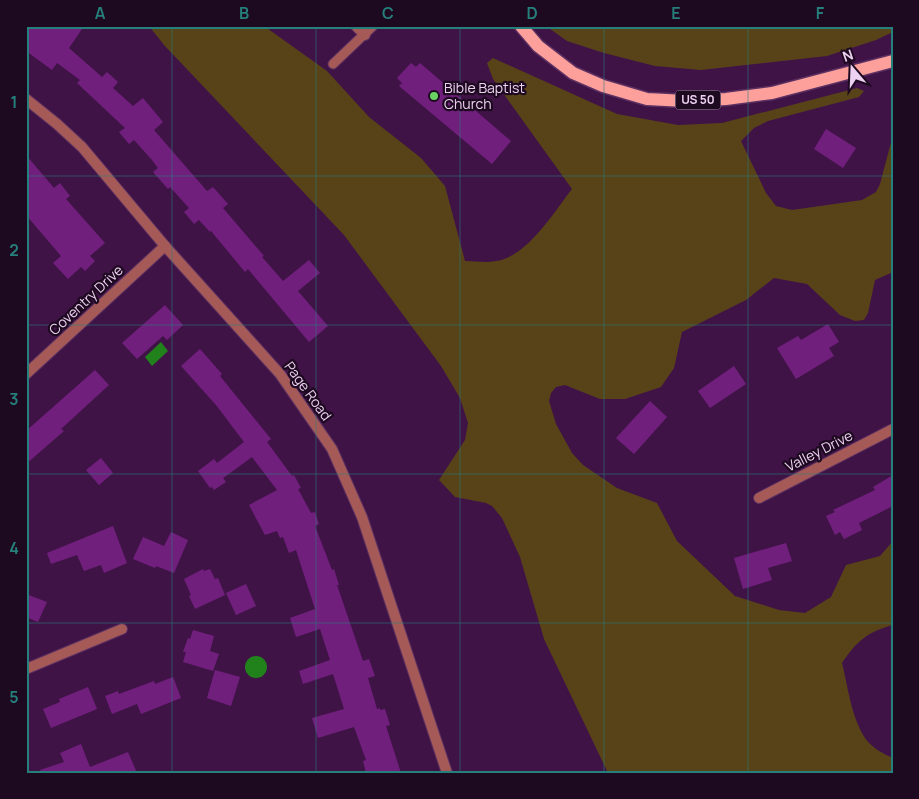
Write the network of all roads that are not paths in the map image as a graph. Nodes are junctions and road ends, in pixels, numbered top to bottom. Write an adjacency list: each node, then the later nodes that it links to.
1 (356, 26): 4 (street)
2 (374, 26): 4 (lane)
3 (520, 26): 5 (main road, US 50)
4 (364, 35): 6 (lane)
5 (893, 61)
6 (333, 64)
7 (26, 99): 8 (street, Page Road)
8 (165, 246): 9 (street, Coventry Drive); 14 (street, Page Road)
9 (26, 374)
10 (893, 429): 11 (street, Valley Drive)
11 (759, 498)
12 (122, 629): 13 (street)
13 (26, 669)
14 (447, 773)

